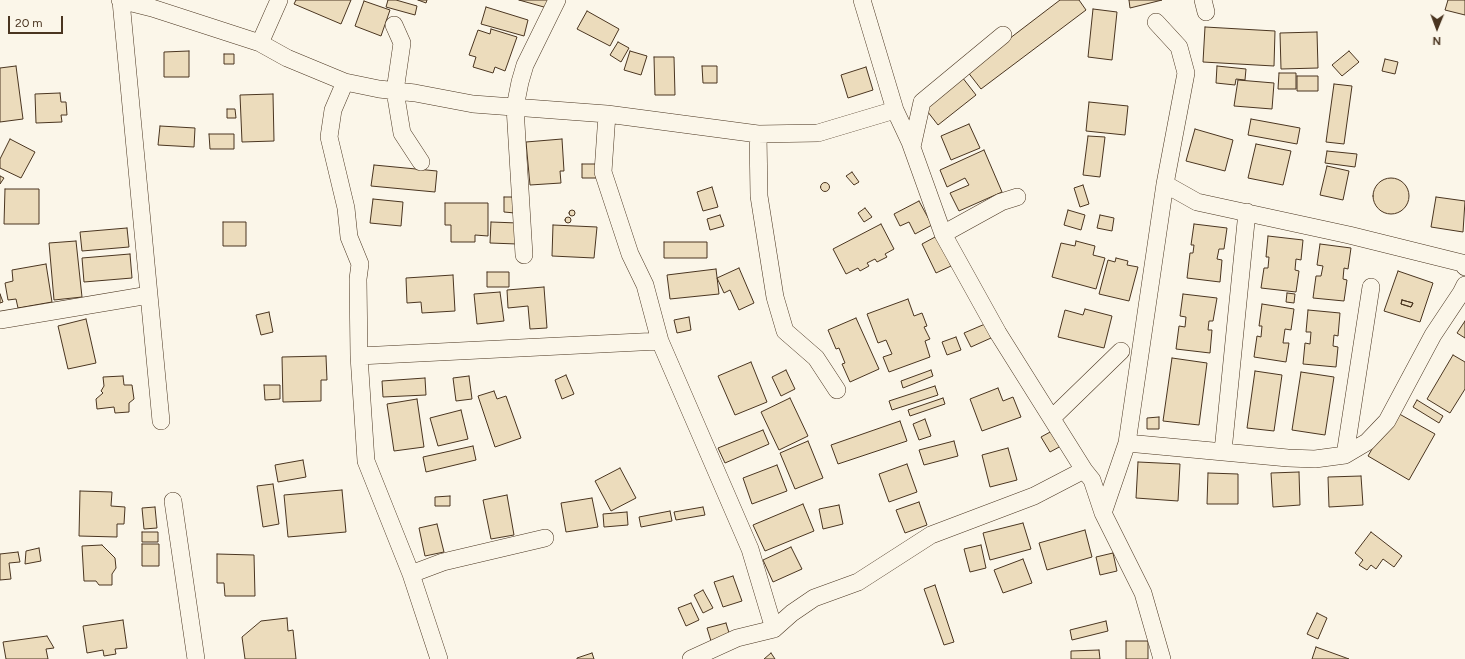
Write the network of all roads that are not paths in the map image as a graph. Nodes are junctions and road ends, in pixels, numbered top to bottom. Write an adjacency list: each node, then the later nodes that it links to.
1 (120, 0): 8 (street); 25 (street)
2 (279, 0): 8 (street)
3 (557, 0): 11 (street)
4 (862, 0): 12 (street)
5 (1156, 22): 17 (street)
6 (394, 25): 10 (street)
7 (1003, 34): 15 (street)
8 (260, 44): 9 (street)
9 (345, 82): 10 (street); 29 (street)
10 (396, 91): 11 (street); 16 (street)
11 (515, 107): 13 (street); 21 (street)
12 (895, 110): 14 (street); 15 (street)
13 (607, 114): 14 (street); 27 (street)
14 (758, 134): 30 (street)
15 (912, 147): 20 (street)
16 (421, 162)
17 (1165, 184): 19 (street); 33 (street)
18 (1017, 197): 20 (street)
19 (1247, 212): 22 (street); 34 (street)
20 (943, 234): 31 (street)
21 (524, 255)
22 (1465, 267)
23 (1465, 285): 35 (street)
24 (1371, 287): 35 (street)
25 (149, 295): 26 (street); 32 (street)
26 (0, 320)
27 (660, 341): 29 (street); 41 (street)
28 (1121, 351): 31 (street)
29 (359, 356): 40 (street)
30 (837, 390)
31 (1052, 418): 36 (street)
32 (161, 421)
33 (1127, 443): 34 (street); 38 (street)
34 (1223, 451): 35 (street)
35 (1345, 455)
36 (1084, 470): 38 (street); 41 (street)
37 (173, 501): 42 (street)
38 (1103, 513): 45 (street)
39 (545, 538): 40 (street)
40 (411, 574): 43 (street)
41 (774, 629): 44 (street)
42 (196, 659)
43 (439, 659)
44 (692, 659)
45 (1162, 659)

